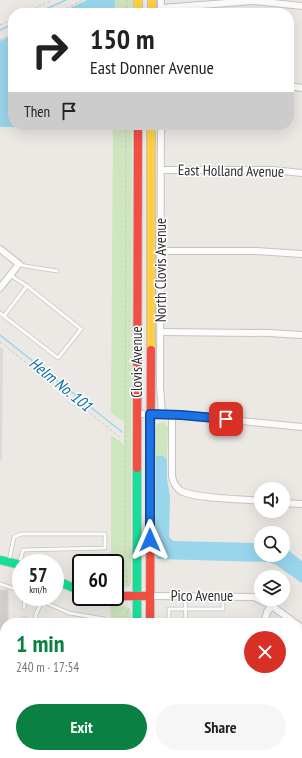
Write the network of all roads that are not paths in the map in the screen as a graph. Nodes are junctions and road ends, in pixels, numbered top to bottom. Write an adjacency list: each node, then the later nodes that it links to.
1 (302, 6): 2 (street)
2 (181, 8)
3 (138, 130): 20 (main road, Clovis Avenue)
4 (152, 130): 21 (main road, Clovis Avenue)
5 (161, 130): 6 (street, North Clovis Avenue)
6 (161, 170): 7 (street, East Holland Avenue); 9 (street, North Clovis Avenue)
7 (302, 173)
8 (0, 249): 11 (street)
9 (161, 251): 10 (street); 18 (street, North Clovis Avenue)
10 (302, 254)
11 (19, 264): 12 (lane); 13 (street)
12 (57, 271)
13 (10, 275): 14 (lane); 15 (street)
14 (27, 286): 17 (lane); 17 (lane)
15 (0, 288)
16 (0, 313): 17 (lane)
17 (4, 316)
18 (161, 332): 19 (street); 22 (street, North Clovis Avenue)
19 (302, 335)
20 (137, 414): 21 (street); 35 (main road, Clovis Avenue)
21 (150, 414): 22 (street); 36 (main road, Clovis Avenue)
22 (162, 414): 23 (street)
23 (172, 414): 24 (street); 25 (street)
24 (302, 426)
25 (254, 500)
26 (290, 503): 27 (street)
27 (302, 504)
28 (22, 554): 30 (lane)
29 (0, 560): 30 (main road)
30 (9, 561): 31 (main road)
31 (12, 562)
32 (0, 584): 33 (lane)
33 (12, 588)
34 (124, 596): 35 (main road)
35 (134, 596): 36 (main road); 46 (main road, Clovis Avenue)
36 (150, 596): 37 (street, Pico Avenue); 47 (main road, Clovis Avenue)
37 (186, 596): 38 (street, Pico Avenue); 43 (lane)
38 (223, 596): 39 (street, Pico Avenue); 43 (lane)
39 (254, 597)
40 (40, 606): 44 (lane)
41 (53, 606): 45 (lane)
42 (272, 606): 50 (street); 51 (street)
43 (186, 608): 48 (lane); 49 (lane)
44 (36, 618)
45 (98, 618)
46 (136, 618)
47 (150, 618)
48 (169, 618)
49 (186, 618)
50 (266, 618)
51 (288, 618)

